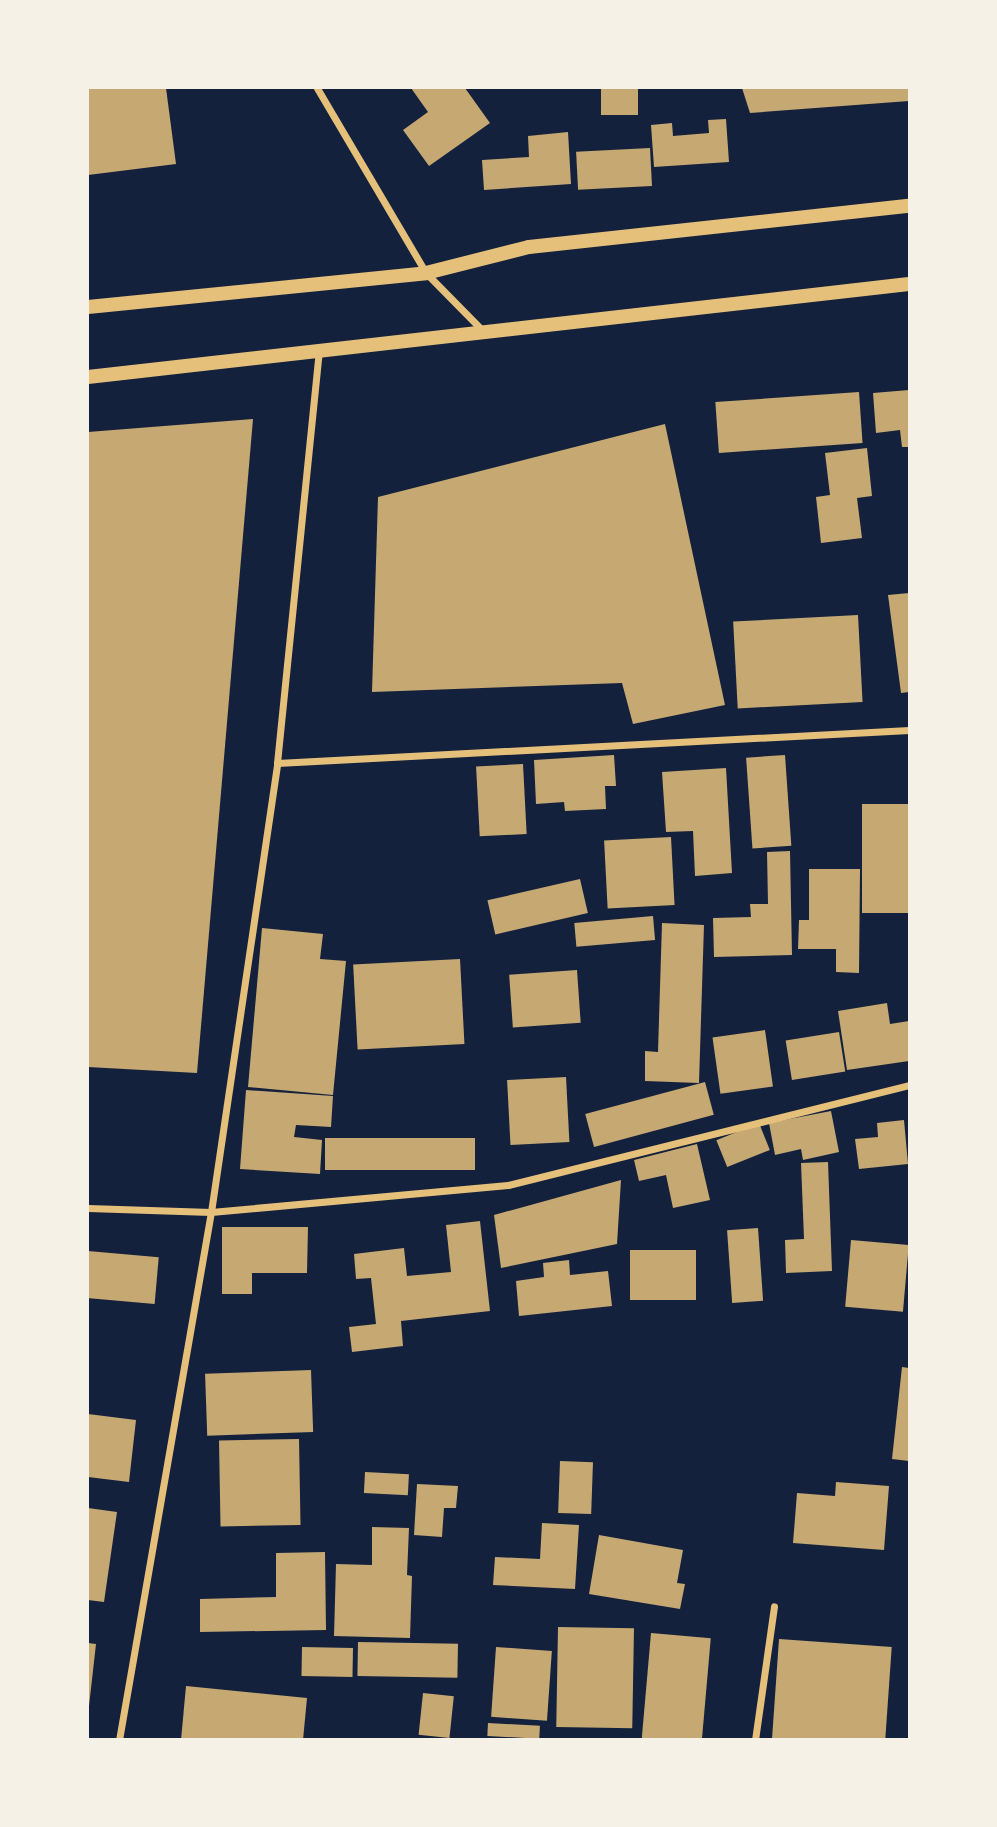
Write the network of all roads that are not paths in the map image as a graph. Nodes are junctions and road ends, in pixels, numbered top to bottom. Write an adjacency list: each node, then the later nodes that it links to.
1 (317, 88): 3 (street)
2 (909, 206): 3 (main road)
3 (426, 273): 5 (main road); 6 (street)
4 (909, 284): 6 (main road)
5 (88, 307)
6 (484, 332): 7 (main road)
7 (319, 349): 8 (main road); 10 (street)
8 (88, 377)
9 (909, 730): 10 (street)
10 (277, 763): 13 (street)
11 (909, 1085): 13 (street)
12 (88, 1208): 13 (street)
13 (211, 1212): 15 (street)
14 (774, 1606): 16 (street)
15 (119, 1740)
16 (755, 1740)

